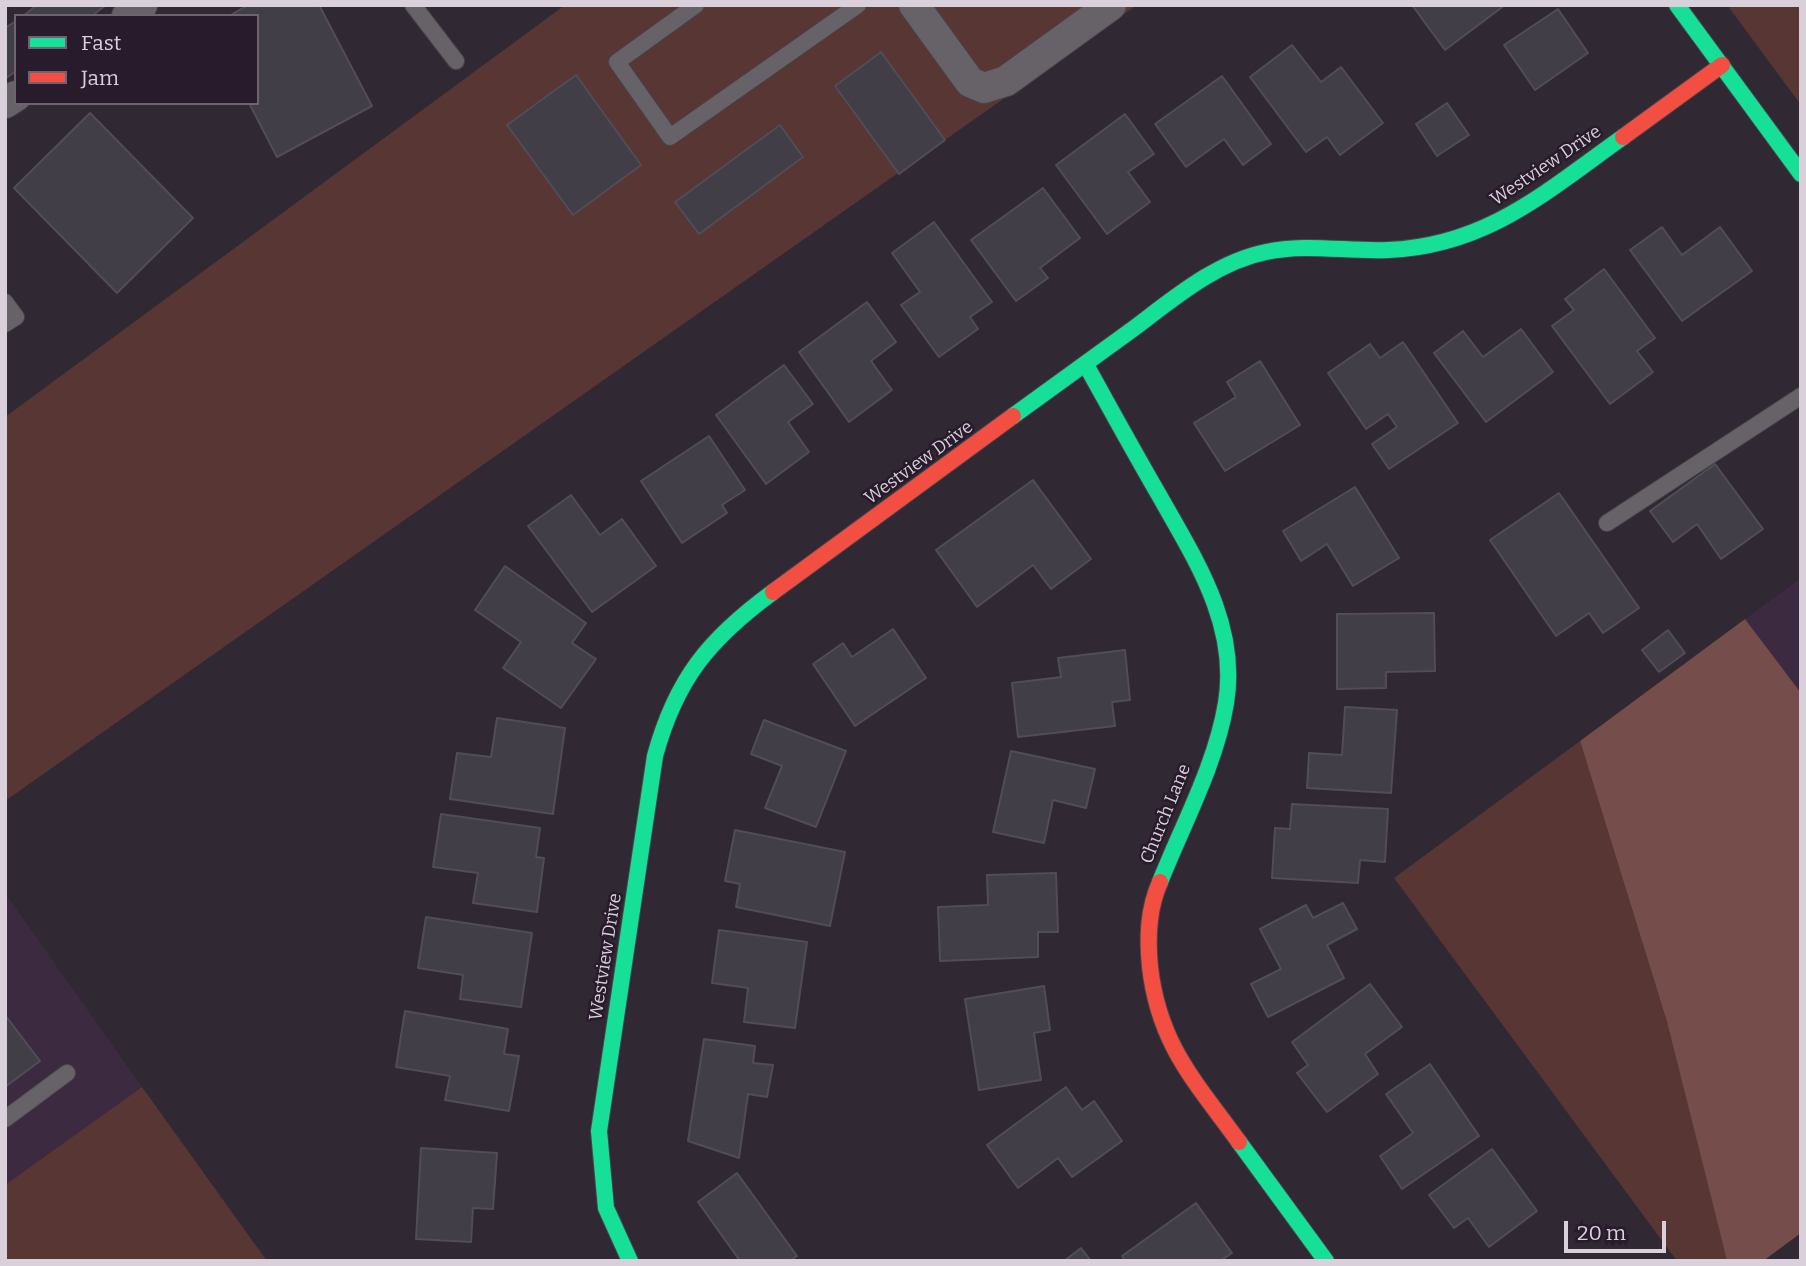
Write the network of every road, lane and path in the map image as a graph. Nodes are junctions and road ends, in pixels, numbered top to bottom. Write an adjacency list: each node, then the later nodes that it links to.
1 (413, 5): 7 (lane)
2 (696, 5): 3 (lane)
3 (858, 5)
4 (914, 5): 5 (street)
5 (1111, 5)
6 (1677, 5): 8 (street)
7 (456, 61)
8 (1722, 65): 9 (street); 12 (street, Westview Drive)
9 (1801, 174)
10 (5, 302): 11 (lane)
11 (5, 324)
12 (1086, 365): 17 (street, Westview Drive); 18 (street, Church Lane)
13 (1801, 396): 14 (lane)
14 (1607, 523)
15 (67, 1073): 16 (lane)
16 (5, 1119)
17 (629, 1261)
18 (1326, 1261)

